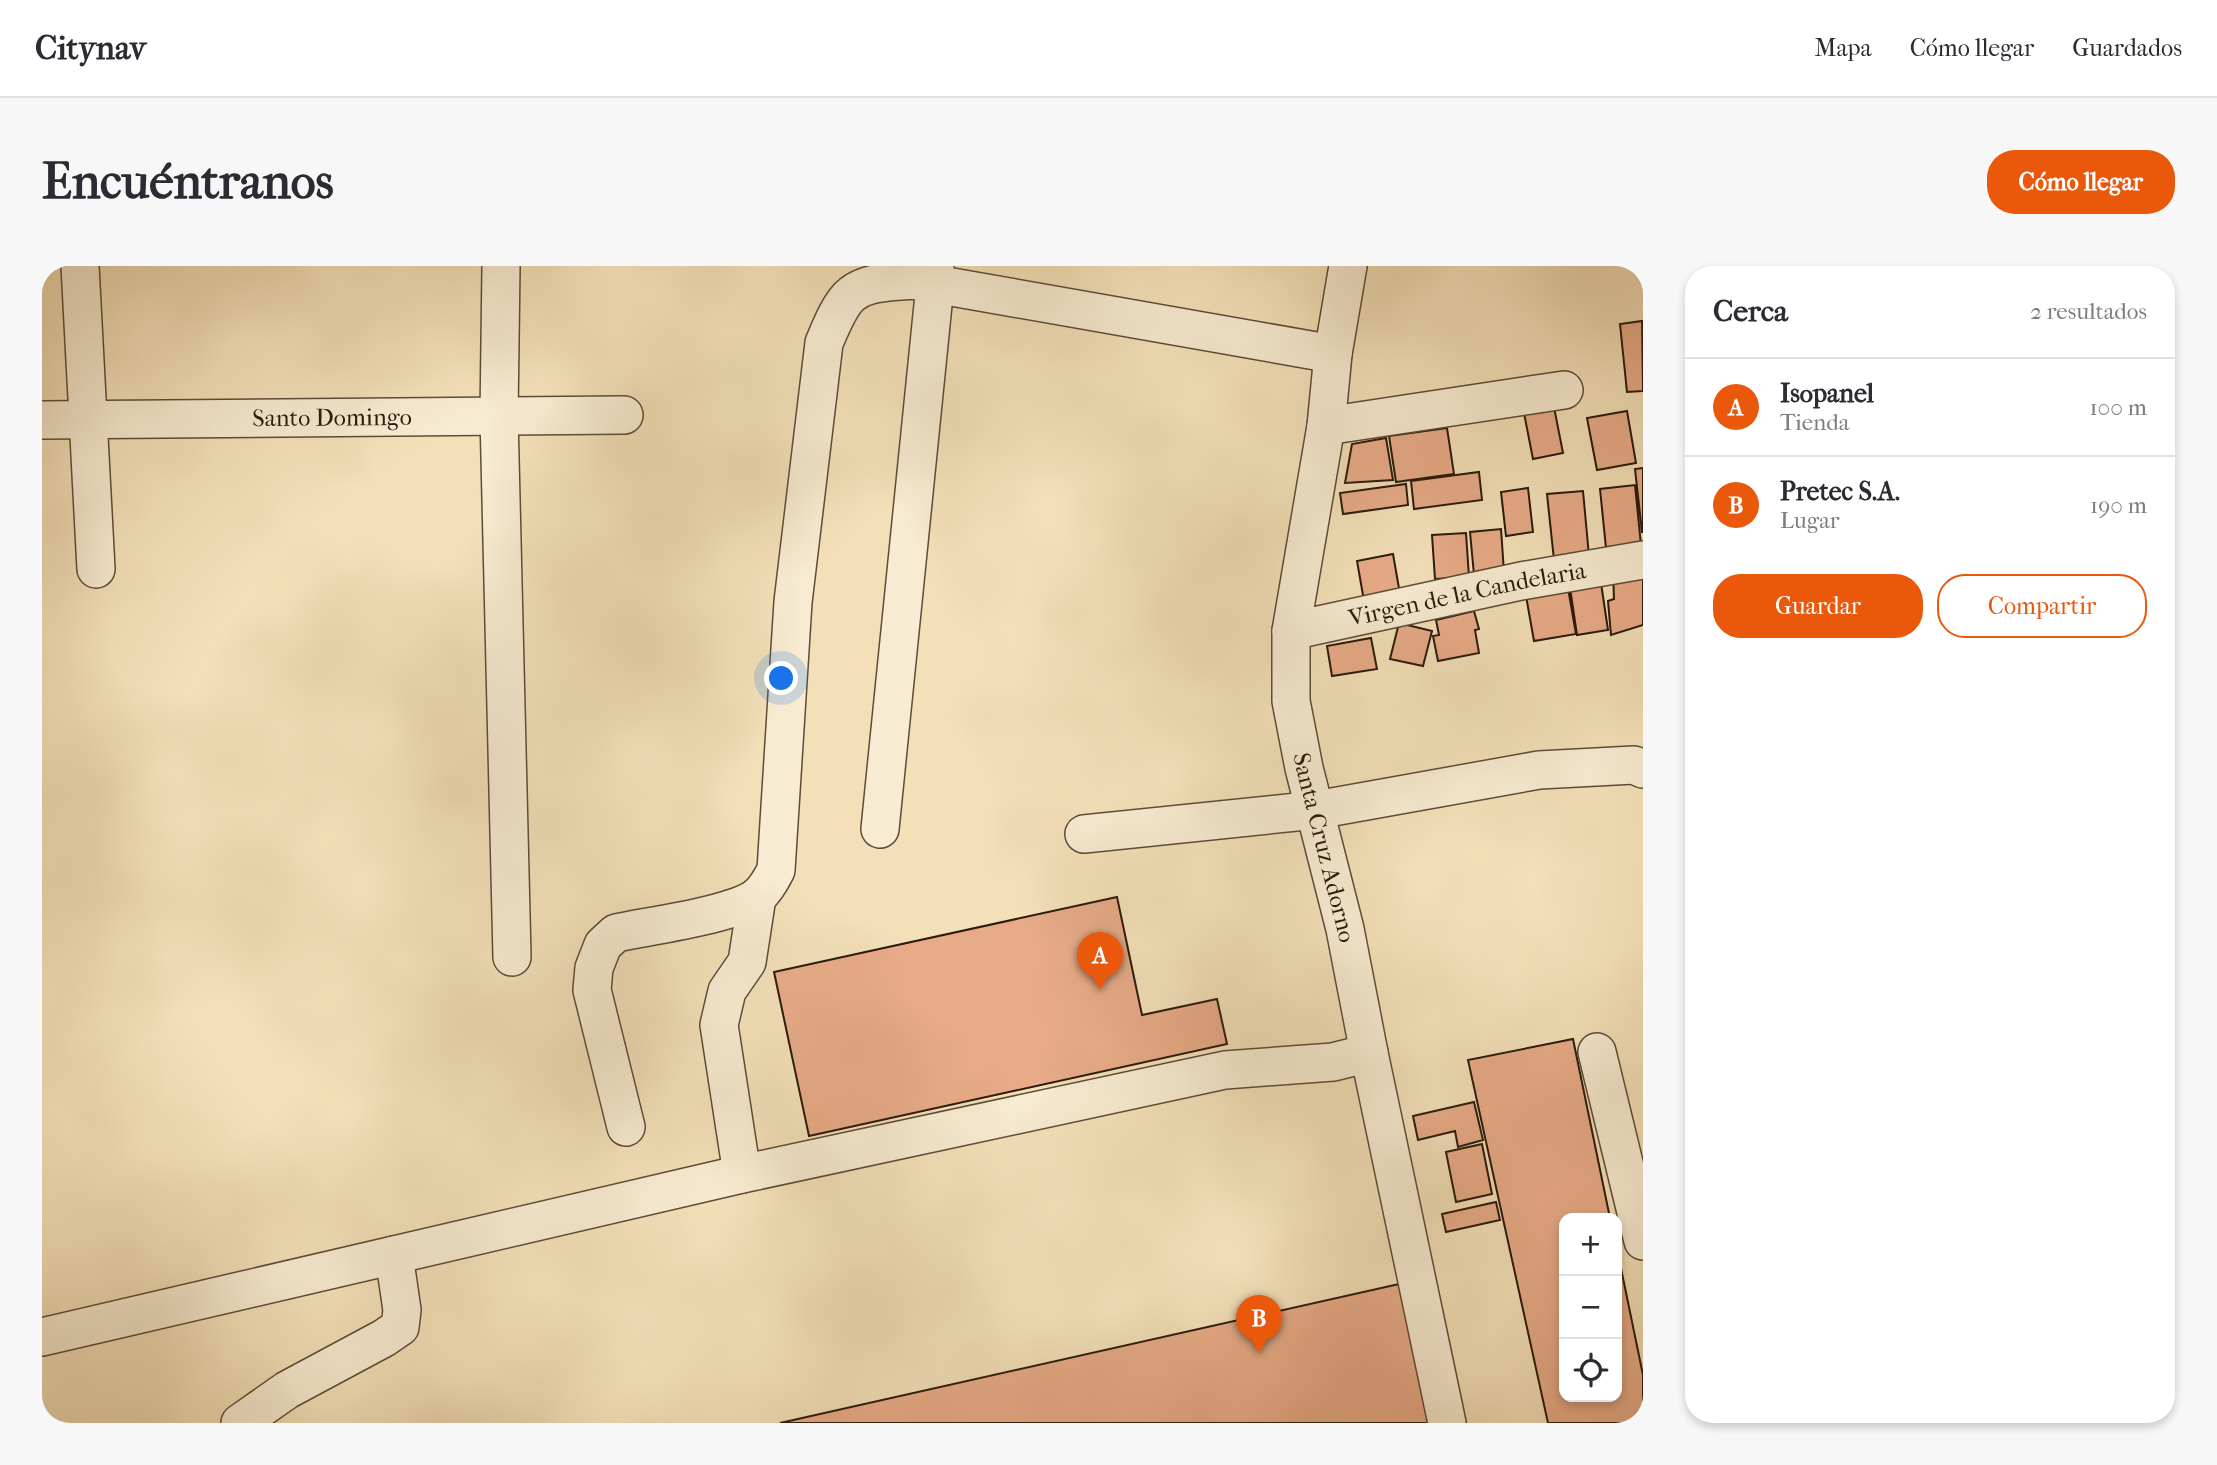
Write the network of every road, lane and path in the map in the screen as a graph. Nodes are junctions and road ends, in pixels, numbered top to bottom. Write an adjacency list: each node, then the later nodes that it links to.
1 (80, 266): 10 (street)
2 (501, 266): 8 (street)
3 (1348, 266): 5 (street, Santa Cruz Adorno)
4 (935, 276): 5 (street); 17 (street); 19 (street)
5 (1333, 354): 11 (street, Santa Cruz Adorno)
6 (1564, 390): 11 (street)
7 (624, 415): 8 (street, Santo Domingo)
8 (499, 416): 10 (street, Santo Domingo); 20 (street)
9 (42, 420): 10 (street, Santo Domingo)
10 (87, 420): 13 (street)
11 (1326, 426): 14 (street, Santa Cruz Adorno)
12 (1643, 560): 14 (street, Virgen de la Candelaria)
13 (96, 569)
14 (1291, 631): 16 (street, Santa Cruz Adorno)
15 (1643, 769): 16 (street)
16 (1317, 810): 18 (street); 22 (street, Santa Cruz Adorno)
17 (880, 829)
18 (1084, 834)
19 (757, 897): 23 (street); 24 (street)
20 (512, 957)
21 (1597, 1052): 25 (street)
22 (1369, 1053): 24 (street); 29 (street, Santa Cruz Adorno)
23 (626, 1127)
24 (742, 1174): 26 (street)
25 (1643, 1241)
26 (394, 1255): 27 (street); 28 (street)
27 (42, 1337)
28 (240, 1423)
29 (1447, 1423)

